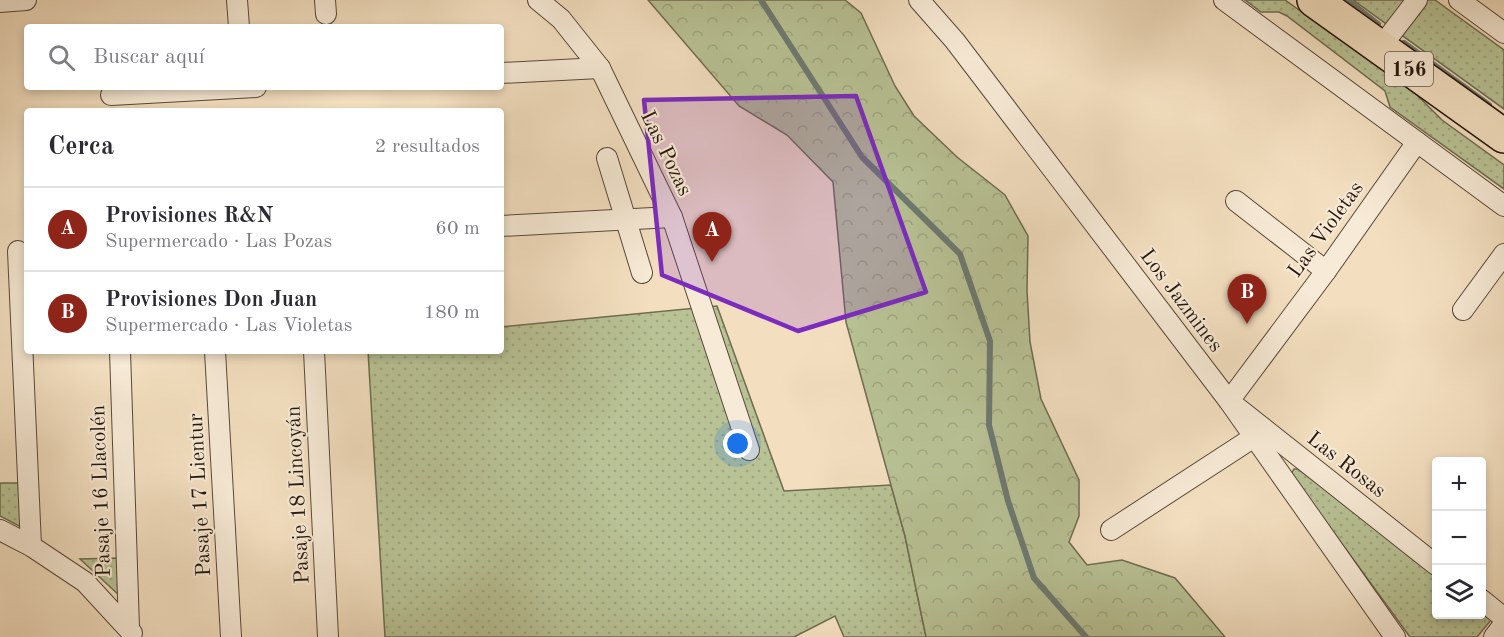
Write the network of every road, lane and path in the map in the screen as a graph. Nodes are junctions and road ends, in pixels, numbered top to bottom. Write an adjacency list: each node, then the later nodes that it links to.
1 (26, 0): 9 (street)
2 (237, 0): 10 (street)
3 (538, 0): 13 (street, Las Pozas)
4 (919, 0): 33 (street, Los Jazmines)
5 (1224, 0): 18 (street)
6 (1314, 0): 12 (highway, 156)
7 (1417, 0): 12 (street)
8 (1459, 0): 11 (street)
9 (0, 2)
10 (239, 24)
11 (1504, 33)
12 (1380, 48): 17 (highway, 156)
13 (600, 68): 14 (street); 22 (street, Las Pozas)
14 (504, 73)
15 (194, 90): 16 (street)
16 (111, 95)
17 (1504, 136)
18 (1417, 142): 21 (street); 27 (street, Las Violetas)
19 (607, 158): 23 (street)
20 (1236, 201): 27 (street)
21 (1504, 206)
22 (672, 217): 23 (street); 35 (street, Las Pozas)
23 (626, 219): 24 (street); 28 (street)
24 (504, 226)
25 (15, 251): 38 (street)
26 (1504, 254): 29 (street)
27 (1326, 271): 33 (street, Las Violetas)
28 (642, 273)
29 (1463, 310)
30 (120, 354): 43 (street, Pasaje 16 Llacolén)
31 (216, 354): 44 (street, Pasaje 17 Lientur)
32 (314, 354): 45 (street, Pasaje 18 Lincoyán)
33 (1229, 401): 34 (street, Los Jazmines); 39 (street, Las Rosas)
34 (1254, 437): 37 (street); 46 (street, Los Jazmines)
35 (749, 450)
36 (0, 530): 38 (street)
37 (1111, 530)
38 (31, 546): 43 (street)
39 (1432, 561)
40 (1486, 603): 41 (street)
41 (1504, 618)
42 (1504, 624): 47 (street)
43 (132, 633)
44 (231, 637)
45 (328, 637)
46 (1395, 637)
47 (1494, 637)

